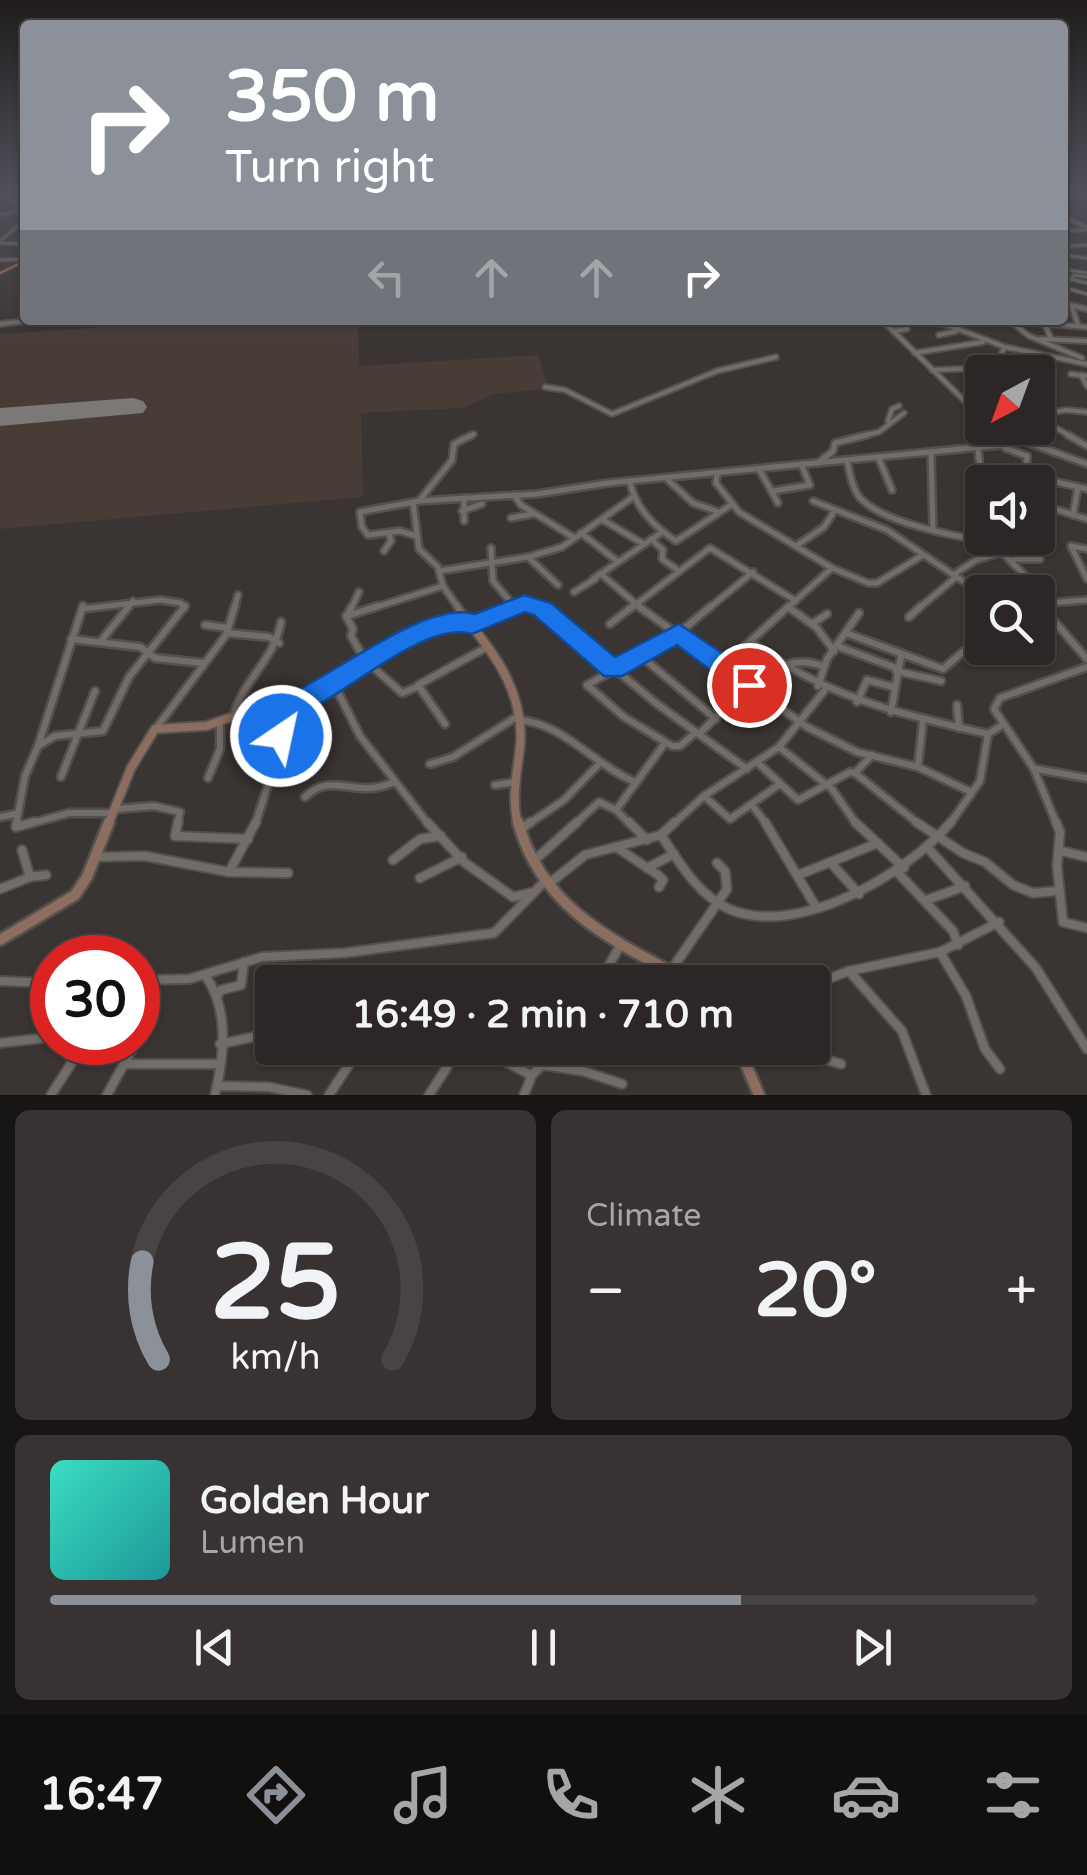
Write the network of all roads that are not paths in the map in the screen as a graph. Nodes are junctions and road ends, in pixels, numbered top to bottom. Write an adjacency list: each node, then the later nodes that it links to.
1 (20, 249): 2 (street)
2 (12, 259): 3 (street); 4 (street)
3 (20, 259)
4 (0, 260)
5 (1068, 304): 6 (street)
6 (1071, 305): 7 (street); 13 (street)
7 (1087, 308)
8 (1068, 324): 13 (street)
9 (887, 325): 17 (street)
10 (946, 325): 16 (street)
11 (1016, 325): 20 (street)
12 (1045, 325): 19 (street)
13 (1078, 325): 14 (street)
14 (1087, 327)
15 (907, 330): 17 (street)
16 (959, 330): 18 (street); 21 (street)
17 (892, 331): 25 (street)
18 (939, 335)
19 (1051, 339): 20 (street); 22 (street)
20 (1037, 340): 24 (street)
21 (986, 341): 23 (street); 25 (street)
22 (1087, 341)
23 (1005, 347): 26 (street); 31 (street)
24 (1055, 349): 27 (street); 29 (street)
25 (914, 352): 31 (street)
26 (1037, 355)
27 (1043, 355)
28 (1055, 356): 29 (street)
29 (1086, 356)
30 (776, 357): 35 (street)
31 (932, 370): 36 (street)
32 (1071, 374): 33 (street)
33 (1084, 376): 34 (street)
34 (1087, 386)
35 (545, 387)
36 (965, 402)
37 (898, 406): 41 (street)
38 (1055, 412): 39 (street)
39 (1087, 412)
40 (904, 413): 41 (street)
41 (888, 420): 53 (street)
42 (1055, 426): 47 (street)
43 (474, 434): 68 (street)
44 (1006, 445): 46 (street)
45 (1037, 445): 54 (street)
46 (1000, 446): 48 (street); 60 (street)
47 (1087, 446)
48 (978, 448): 49 (street); 55 (street)
49 (931, 452): 50 (street); 82 (street)
50 (879, 458): 51 (street); 63 (street)
51 (847, 462): 53 (street); 82 (street)
52 (801, 464): 53 (street); 56 (street); 62 (street)
53 (818, 464)
54 (1087, 464)
55 (980, 465)
56 (759, 470): 57 (street); 62 (street)
57 (717, 474): 58 (street); 71 (street)
58 (668, 480): 59 (street); 75 (street)
59 (630, 481): 64 (street); 65 (street)
60 (1078, 487): 61 (street); 76 (street)
61 (1087, 489)
62 (773, 490): 69 (street)
63 (892, 490)
64 (514, 495): 66 (street); 77 (street)
65 (633, 497): 80 (street); 83 (street)
66 (464, 498): 68 (street); 74 (street)
67 (814, 501): 73 (street)
68 (416, 502): 84 (street); 87 (street)
69 (778, 503)
70 (482, 504): 74 (street)
71 (731, 505): 75 (street); 92 (street)
72 (1055, 509): 76 (street)
73 (836, 510): 92 (street); 97 (street)
74 (462, 511): 81 (street)
75 (716, 512): 83 (street)
76 (1073, 515): 79 (street)
77 (541, 516): 78 (street); 88 (street)
78 (511, 518)
79 (1087, 519)
80 (602, 520): 85 (street); 90 (street)
81 (464, 521)
82 (933, 529): 86 (street)
83 (662, 532): 89 (street)
84 (389, 533): 87 (street); 95 (street)
85 (581, 533): 88 (street); 103 (street)
86 (965, 535)
87 (416, 536): 106 (street)
88 (573, 537): 96 (street)
89 (650, 539): 90 (street); 107 (street)
90 (642, 543): 103 (street)
91 (534, 546): 96 (street)
92 (796, 546): 105 (street)
93 (491, 548): 104 (street)
94 (1087, 549): 112 (street)
95 (384, 550)
96 (540, 554): 100 (street)
97 (924, 555): 105 (street); 111 (street)
98 (992, 555): 111 (street)
99 (1006, 555): 102 (street)
100 (528, 557): 104 (street); 114 (street)
101 (1040, 559): 102 (street)
102 (1012, 560): 109 (street)
103 (618, 561): 110 (street)
104 (490, 564): 106 (street); 124 (street)
105 (832, 568): 119 (street)
106 (438, 571): 115 (street)
107 (679, 571): 108 (street); 123 (street)
108 (752, 572): 119 (street); 137 (street)
109 (1027, 575)
110 (602, 576): 117 (street); 123 (street)
111 (954, 577): 113 (street); 129 (street)
112 (1087, 578)
113 (965, 584)
114 (558, 585)
115 (442, 586): 128 (street); 130 (street)
116 (359, 592): 128 (street)
117 (574, 592)
118 (238, 595): 136 (street)
119 (796, 600): 125 (street)
120 (1087, 600): 122 (street)
121 (133, 602): 139 (street); 140 (street); 146 (street)
122 (1055, 602)
123 (635, 603): 133 (street); 137 (street)
124 (514, 606): 130 (street); 156 (street)
125 (788, 606): 134 (street); 141 (street)
126 (827, 614): 134 (street)
127 (859, 614): 138 (street)
128 (346, 616): 150 (street)
129 (908, 617)
130 (464, 621): 143 (street); 150 (street)
131 (281, 622): 142 (street)
132 (1055, 622): 149 (street)
133 (610, 624)
134 (812, 624): 144 (street)
135 (204, 625): 136 (street)
136 (227, 631): 142 (street); 151 (street)
137 (679, 633): 147 (street); 152 (street)
138 (846, 633): 144 (street); 148 (street)
139 (71, 640): 140 (street); 183 (street)
140 (101, 640): 146 (street)
141 (751, 642): 152 (street); 153 (street)
142 (279, 643): 169 (street)
143 (488, 646): 160 (street); 170 (street)
144 (835, 648): 154 (street); 157 (street)
145 (965, 651): 148 (street)
146 (150, 653): 151 (street); 180 (street)
147 (640, 656): 156 (street); 171 (street)
148 (901, 656): 157 (street)
149 (1087, 659)
150 (365, 660): 159 (street); 160 (street)
151 (204, 663): 178 (street)
152 (723, 666): 162 (street)
153 (781, 666): 154 (street); 162 (street); 164 (street)
154 (823, 666): 164 (street)
155 (1087, 667): 176 (street)
156 (613, 670): 179 (street); 182 (street)
157 (896, 670): 158 (street); 161 (street)
158 (941, 680)
159 (334, 682): 167 (street); 196 (street)
160 (418, 686): 175 (street)
161 (893, 686): 165 (street); 168 (street)
162 (751, 687): 171 (street); 172 (street)
163 (95, 691): 180 (street)
164 (824, 691): 165 (street); 172 (street)
165 (857, 703): 168 (street)
166 (956, 706): 177 (street)
167 (284, 710): 169 (street); 214 (street)
168 (890, 713): 173 (street)
169 (233, 717): 174 (street)
170 (519, 718): 187 (street); 188 (street); 197 (street)
171 (716, 718): 179 (street)
172 (800, 720): 184 (street); 185 (street)
173 (923, 720): 177 (street); 189 (street)
174 (220, 723): 178 (street); 194 (street)
175 (446, 724)
176 (1002, 726): 181 (street); 191 (street)
177 (960, 728): 181 (street)
178 (155, 729): 207 (street)
179 (697, 733): 182 (street); 190 (street)
180 (75, 734): 183 (street); 193 (street)
181 (988, 734): 202 (street)
182 (665, 743): 198 (street)
183 (37, 746): 208 (street)
184 (779, 747): 186 (street); 200 (street)
185 (872, 755): 189 (street); 192 (street)
186 (757, 762): 190 (street); 199 (street)
187 (430, 764)
188 (598, 764): 198 (street); 210 (street)
189 (918, 767): 202 (street)
190 (747, 769): 204 (street)
191 (1034, 769): 195 (street); 220 (street)
192 (855, 773): 200 (street); 213 (street)
193 (61, 776)
194 (208, 778)
195 (1087, 778)
196 (394, 782): 203 (street); 212 (street)
197 (516, 782): 201 (street); 210 (street)
198 (635, 782): 206 (street)
199 (780, 784): 200 (street); 205 (street)
200 (827, 784): 216 (street)
201 (495, 785)
202 (971, 792): 213 (street)
203 (305, 796)
204 (704, 796): 205 (street); 211 (street)
205 (752, 805): 233 (street)
206 (616, 810): 215 (street); 226 (street)
207 (113, 811): 208 (street); 214 (street); 222 (street)
208 (16, 814): 209 (street)
209 (0, 817)
210 (521, 828): 226 (street)
211 (660, 835): 215 (street); 221 (street)
212 (441, 836): 223 (street); 225 (street)
213 (939, 837): 218 (street); 241 (street)
214 (248, 839): 231 (street)
215 (648, 840): 217 (street)
216 (878, 843): 228 (street); 230 (street)
217 (616, 847): 229 (street); 237 (street)
218 (928, 848): 230 (street); 238 (street)
219 (22, 850): 235 (street)
220 (1060, 850): 224 (street); 241 (street)
221 (674, 854): 229 (street); 245 (street)
222 (95, 857): 231 (street); 249 (street)
223 (462, 857): 236 (street); 242 (street)
224 (1087, 857)
225 (393, 860)
226 (536, 860): 237 (street)
227 (717, 863): 245 (street)
228 (830, 863): 233 (street); 243 (street)
229 (647, 868): 239 (street)
230 (901, 870): 243 (street); 244 (street)
231 (230, 872): 232 (street)
232 (288, 874)
233 (798, 875): 246 (street)
234 (46, 876): 235 (street)
235 (30, 877): 240 (street)
236 (420, 878)
237 (549, 881): 242 (street); 251 (street)
238 (965, 886): 244 (street); 247 (street)
239 (659, 888)
240 (0, 889)
241 (1058, 891): 248 (street)
242 (535, 892): 253 (street)
243 (859, 894): 246 (street)
244 (927, 900): 250 (street)
245 (719, 904): 246 (street); 256 (street)
246 (816, 907)
247 (999, 922): 250 (street); 268 (street)
248 (1087, 928)
249 (0, 939)
250 (958, 945): 252 (street)
251 (620, 946): 254 (street); 255 (street)
252 (940, 952): 257 (street); 280 (street)
253 (244, 962): 258 (street); 263 (street)
254 (609, 965)
255 (658, 965)
256 (674, 965)
257 (848, 971): 259 (street); 286 (street)
258 (205, 975): 261 (street); 263 (street)
259 (830, 978)
260 (0, 981): 262 (street)
261 (160, 981)
262 (30, 982)
263 (217, 996): 267 (street)
264 (255, 1036): 267 (street)
265 (30, 1040): 266 (street)
266 (0, 1043)
267 (220, 1044): 271 (street)
268 (1087, 1048)
269 (830, 1061): 272 (street)
270 (160, 1064): 271 (street)
271 (219, 1064): 283 (street)
272 (842, 1064)
273 (67, 1065): 288 (street)
274 (124, 1065): 287 (street)
275 (349, 1065): 290 (street)
276 (512, 1065): 281 (street)
277 (542, 1065): 281 (street); 282 (street)
278 (746, 1065): 293 (street)
279 (447, 1066): 291 (street)
280 (1000, 1069)
281 (532, 1075): 292 (street)
282 (622, 1084)
283 (216, 1090): 284 (street)
284 (268, 1091): 285 (street)
285 (292, 1092): 289 (street)
286 (925, 1093)
287 (112, 1094)
288 (51, 1095)
289 (306, 1095)
290 (329, 1095)
291 (430, 1095)
292 (524, 1095)
293 (759, 1095)

